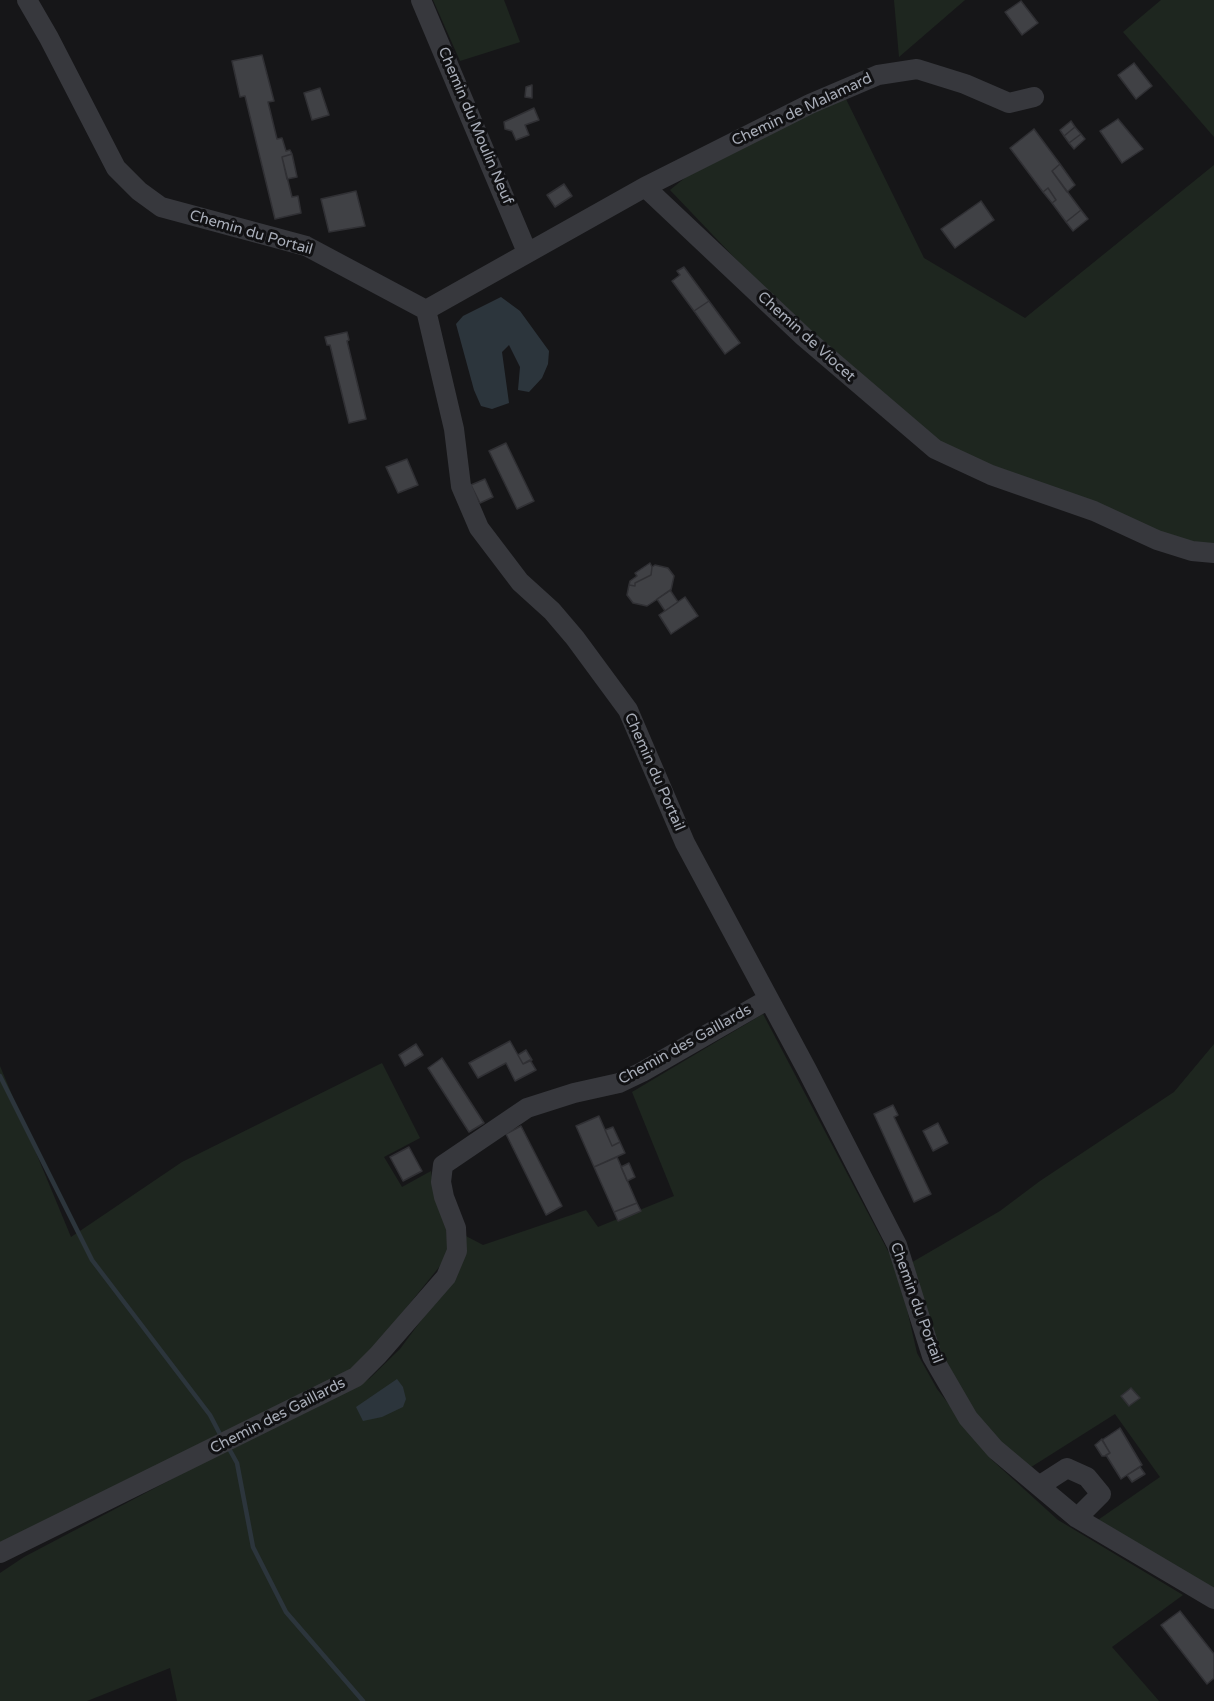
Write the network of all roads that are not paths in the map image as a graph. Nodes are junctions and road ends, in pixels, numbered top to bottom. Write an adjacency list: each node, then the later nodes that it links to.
1 (27, 0): 6 (street, Chemin du Portail)
2 (421, 0): 5 (street, Chemin du Moulin Neuf)
3 (1034, 97): 4 (street, Chemin de Malamard)
4 (645, 187): 5 (street); 7 (street, Chemin de Viocet)
5 (527, 252): 6 (street)
6 (426, 310): 8 (street, Chemin du Portail)
7 (1214, 553)
8 (767, 1000): 9 (street, Chemin du Portail); 11 (street, Chemin des Gaillards)
9 (1039, 1486): 10 (street, Chemin du Portail); 10 (street)
10 (1077, 1518): 12 (street, Chemin du Portail)
11 (0, 1553)
12 (1214, 1599)

